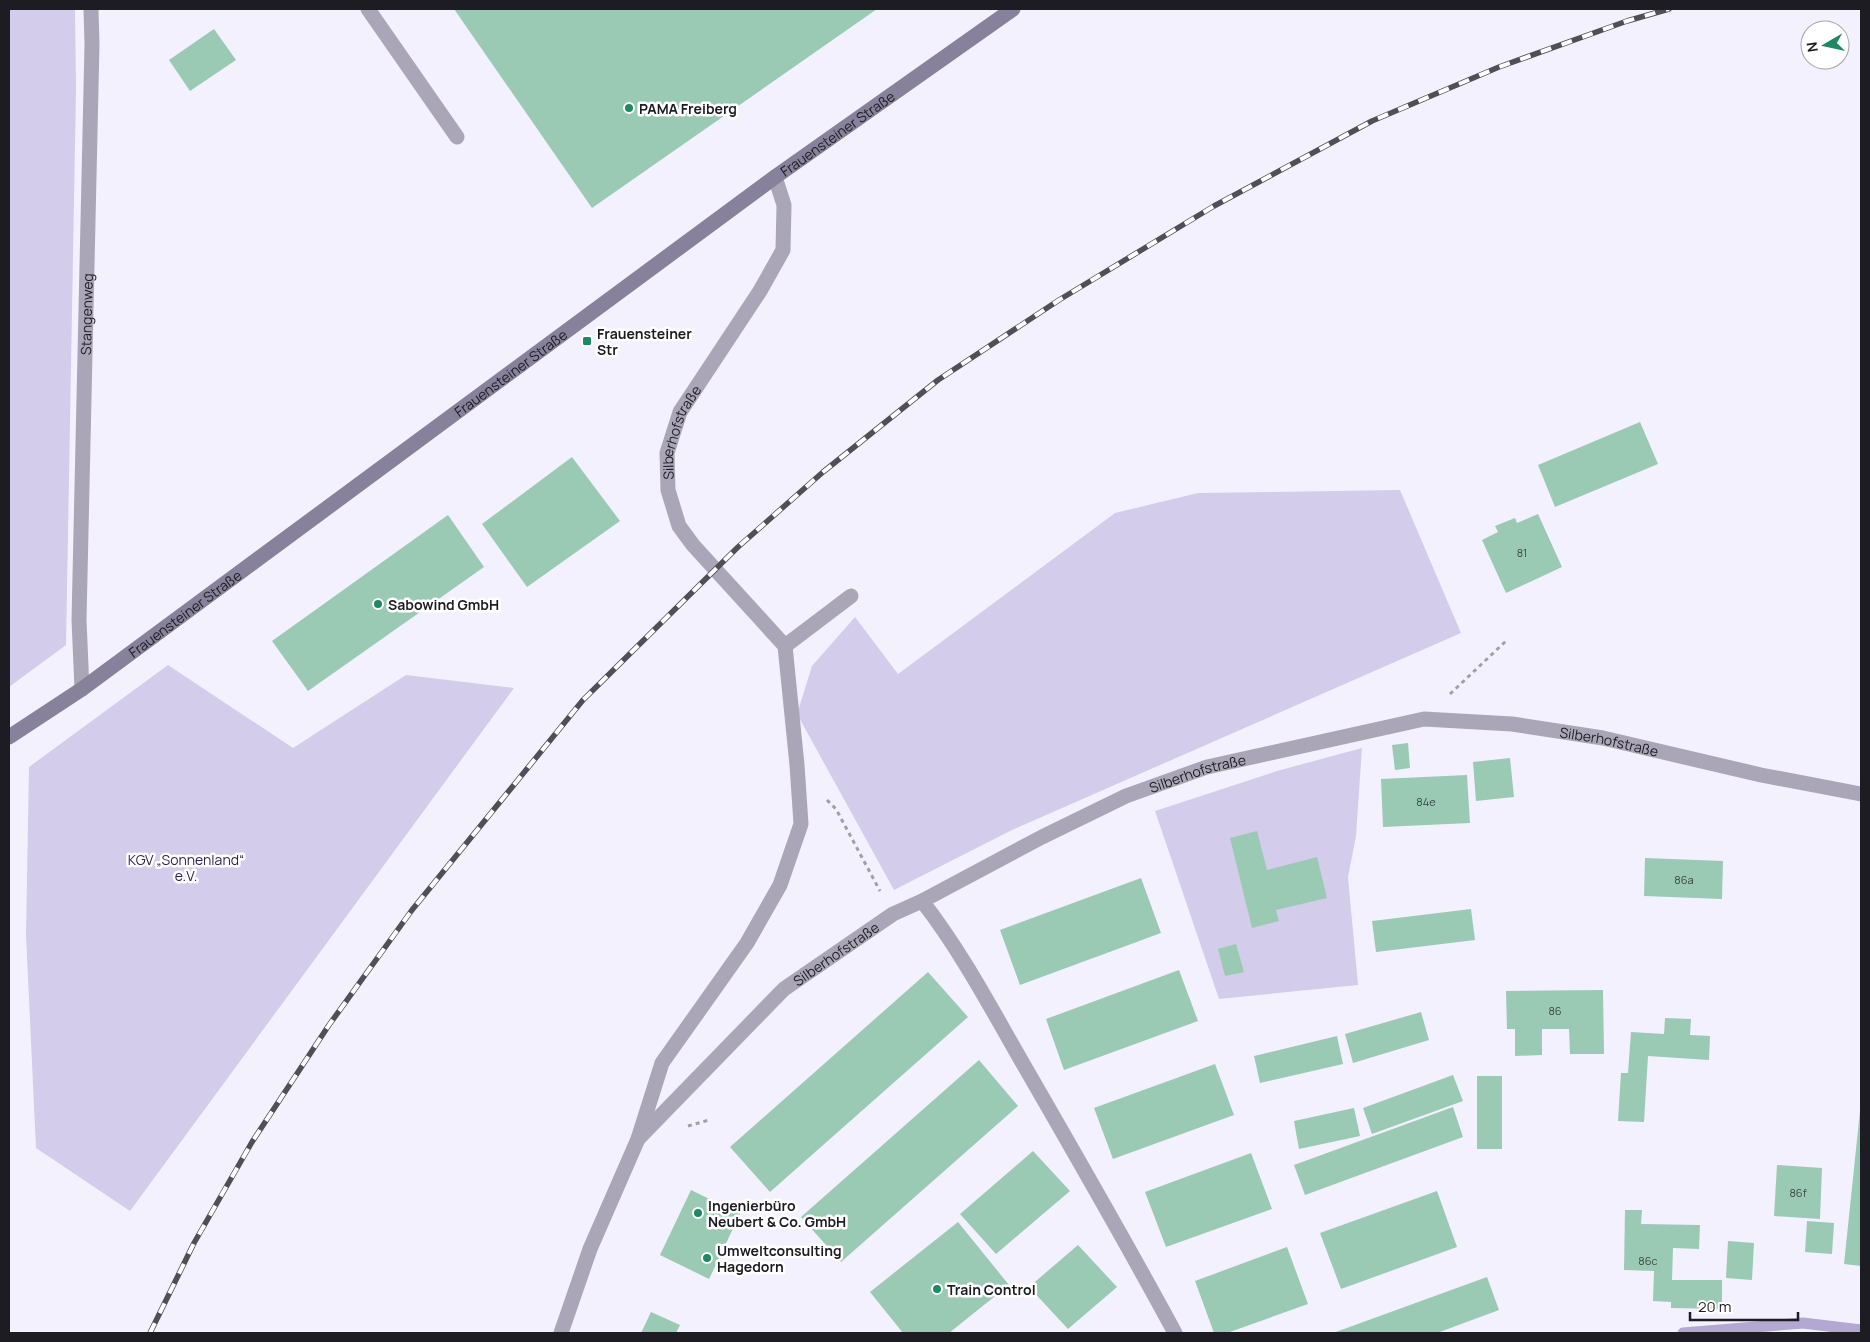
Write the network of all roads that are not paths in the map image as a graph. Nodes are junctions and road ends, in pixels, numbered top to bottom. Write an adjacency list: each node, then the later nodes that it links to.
1 (91, 9): 8 (street, Stangenweg)
2 (368, 9): 4 (street)
3 (1013, 9): 5 (main road, Frauensteiner Straße)
4 (457, 137)
5 (775, 177): 7 (street, Silberhofstraße); 8 (main road, Frauensteiner Straße)
6 (851, 596): 7 (street)
7 (785, 646): 12 (street, Silberhofstraße)
8 (82, 689): 9 (main road, Frauensteiner Straße)
9 (9, 737)
10 (1861, 794): 11 (street, Silberhofstraße)
11 (922, 901): 12 (street, Silberhofstraße); 14 (street)
12 (638, 1139): 13 (street, Silberhofstraße)
13 (560, 1333)
14 (1175, 1333)

